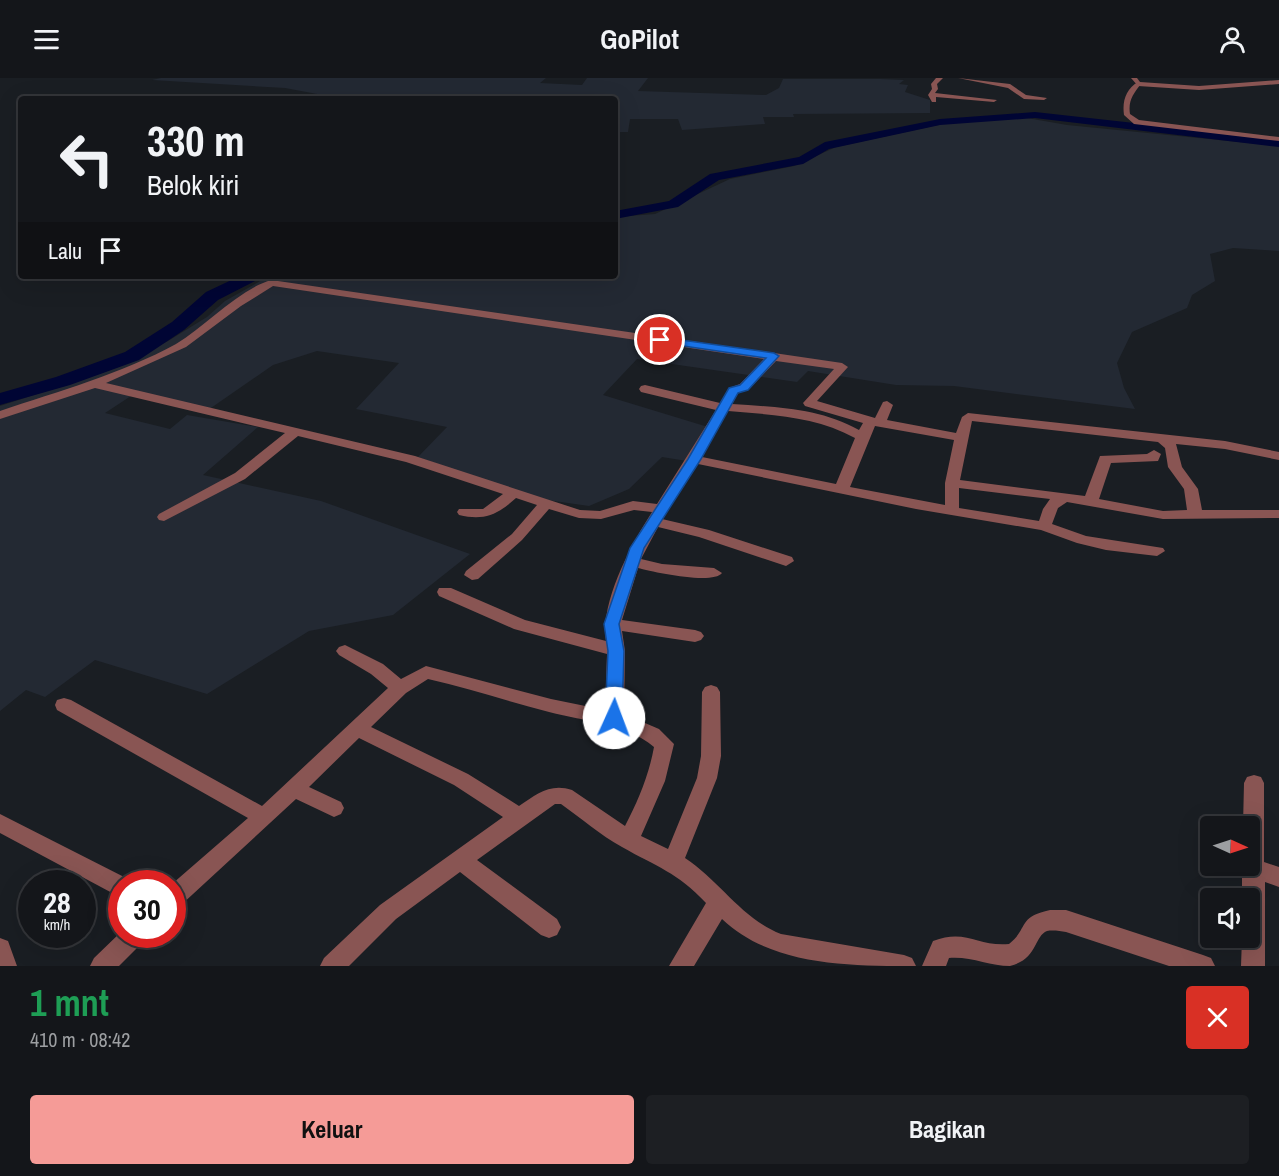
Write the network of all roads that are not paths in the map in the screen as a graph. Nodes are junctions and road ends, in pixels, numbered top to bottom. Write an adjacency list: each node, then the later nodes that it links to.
1 (940, 78): 6 (street)
2 (962, 78): 3 (street)
3 (982, 81): 6 (street); 7 (street)
4 (1136, 81): 5 (street); 9 (street)
5 (1279, 82)
6 (931, 95): 8 (street)
7 (1044, 98)
8 (939, 105)
9 (1279, 139)
10 (774, 356): 11 (street); 14 (street); 16 (street)
11 (94, 384): 15 (street); 17 (street)
12 (645, 389): 14 (street)
13 (887, 405): 16 (street)
14 (723, 407): 18 (street); 23 (street)
15 (0, 415)
16 (876, 422): 18 (street); 20 (street)
17 (294, 433): 26 (street); 35 (street)
18 (862, 437): 25 (street)
19 (1161, 437): 20 (street); 22 (street); 34 (street)
20 (962, 438): 24 (street)
21 (1154, 454): 28 (street)
22 (1278, 457)
23 (694, 459): 25 (street); 33 (street)
24 (952, 483): 27 (street); 30 (street)
25 (842, 488): 30 (street)
26 (513, 493): 29 (street); 31 (street)
27 (1065, 497): 28 (street); 36 (street)
28 (1091, 501): 34 (street)
29 (546, 504): 33 (street); 41 (street)
30 (952, 510): 36 (street)
31 (464, 512)
32 (1279, 514): 34 (street)
33 (657, 515): 38 (street); 39 (street)
34 (1195, 515)
35 (164, 517)
36 (1044, 526): 37 (street)
37 (1157, 551)
38 (786, 561)
39 (632, 562): 40 (street); 43 (street)
40 (714, 573)
41 (472, 575)
42 (445, 592): 46 (street)
43 (612, 624): 44 (street); 46 (street)
44 (695, 636)
45 (345, 651): 47 (street)
46 (616, 651): 50 (street)
47 (400, 688): 50 (street); 51 (street)
48 (711, 692): 61 (street)
49 (64, 705): 56 (street)
50 (614, 718): 59 (street)
51 (357, 729): 53 (street); 57 (street)
52 (1254, 783): 55 (street)
53 (294, 789): 54 (street); 56 (street)
54 (334, 808)
55 (1254, 816)
56 (264, 817): 66 (street)
57 (519, 817): 59 (street); 60 (street)
58 (0, 823): 65 (street)
59 (628, 840): 61 (street)
60 (461, 860): 68 (street); 73 (street)
61 (674, 862): 67 (street)
62 (1260, 870): 64 (street)
63 (1253, 876): 78 (street)
64 (1279, 877)
65 (108, 880)
66 (186, 887)
67 (719, 903): 74 (street); 75 (street)
68 (549, 927)
69 (121, 948): 72 (street)
70 (0, 949): 71 (street)
71 (5, 966)
72 (102, 966)
73 (332, 966)
74 (681, 966)
75 (904, 966)
76 (934, 966): 77 (street)
77 (1203, 966)
78 (1253, 966)

